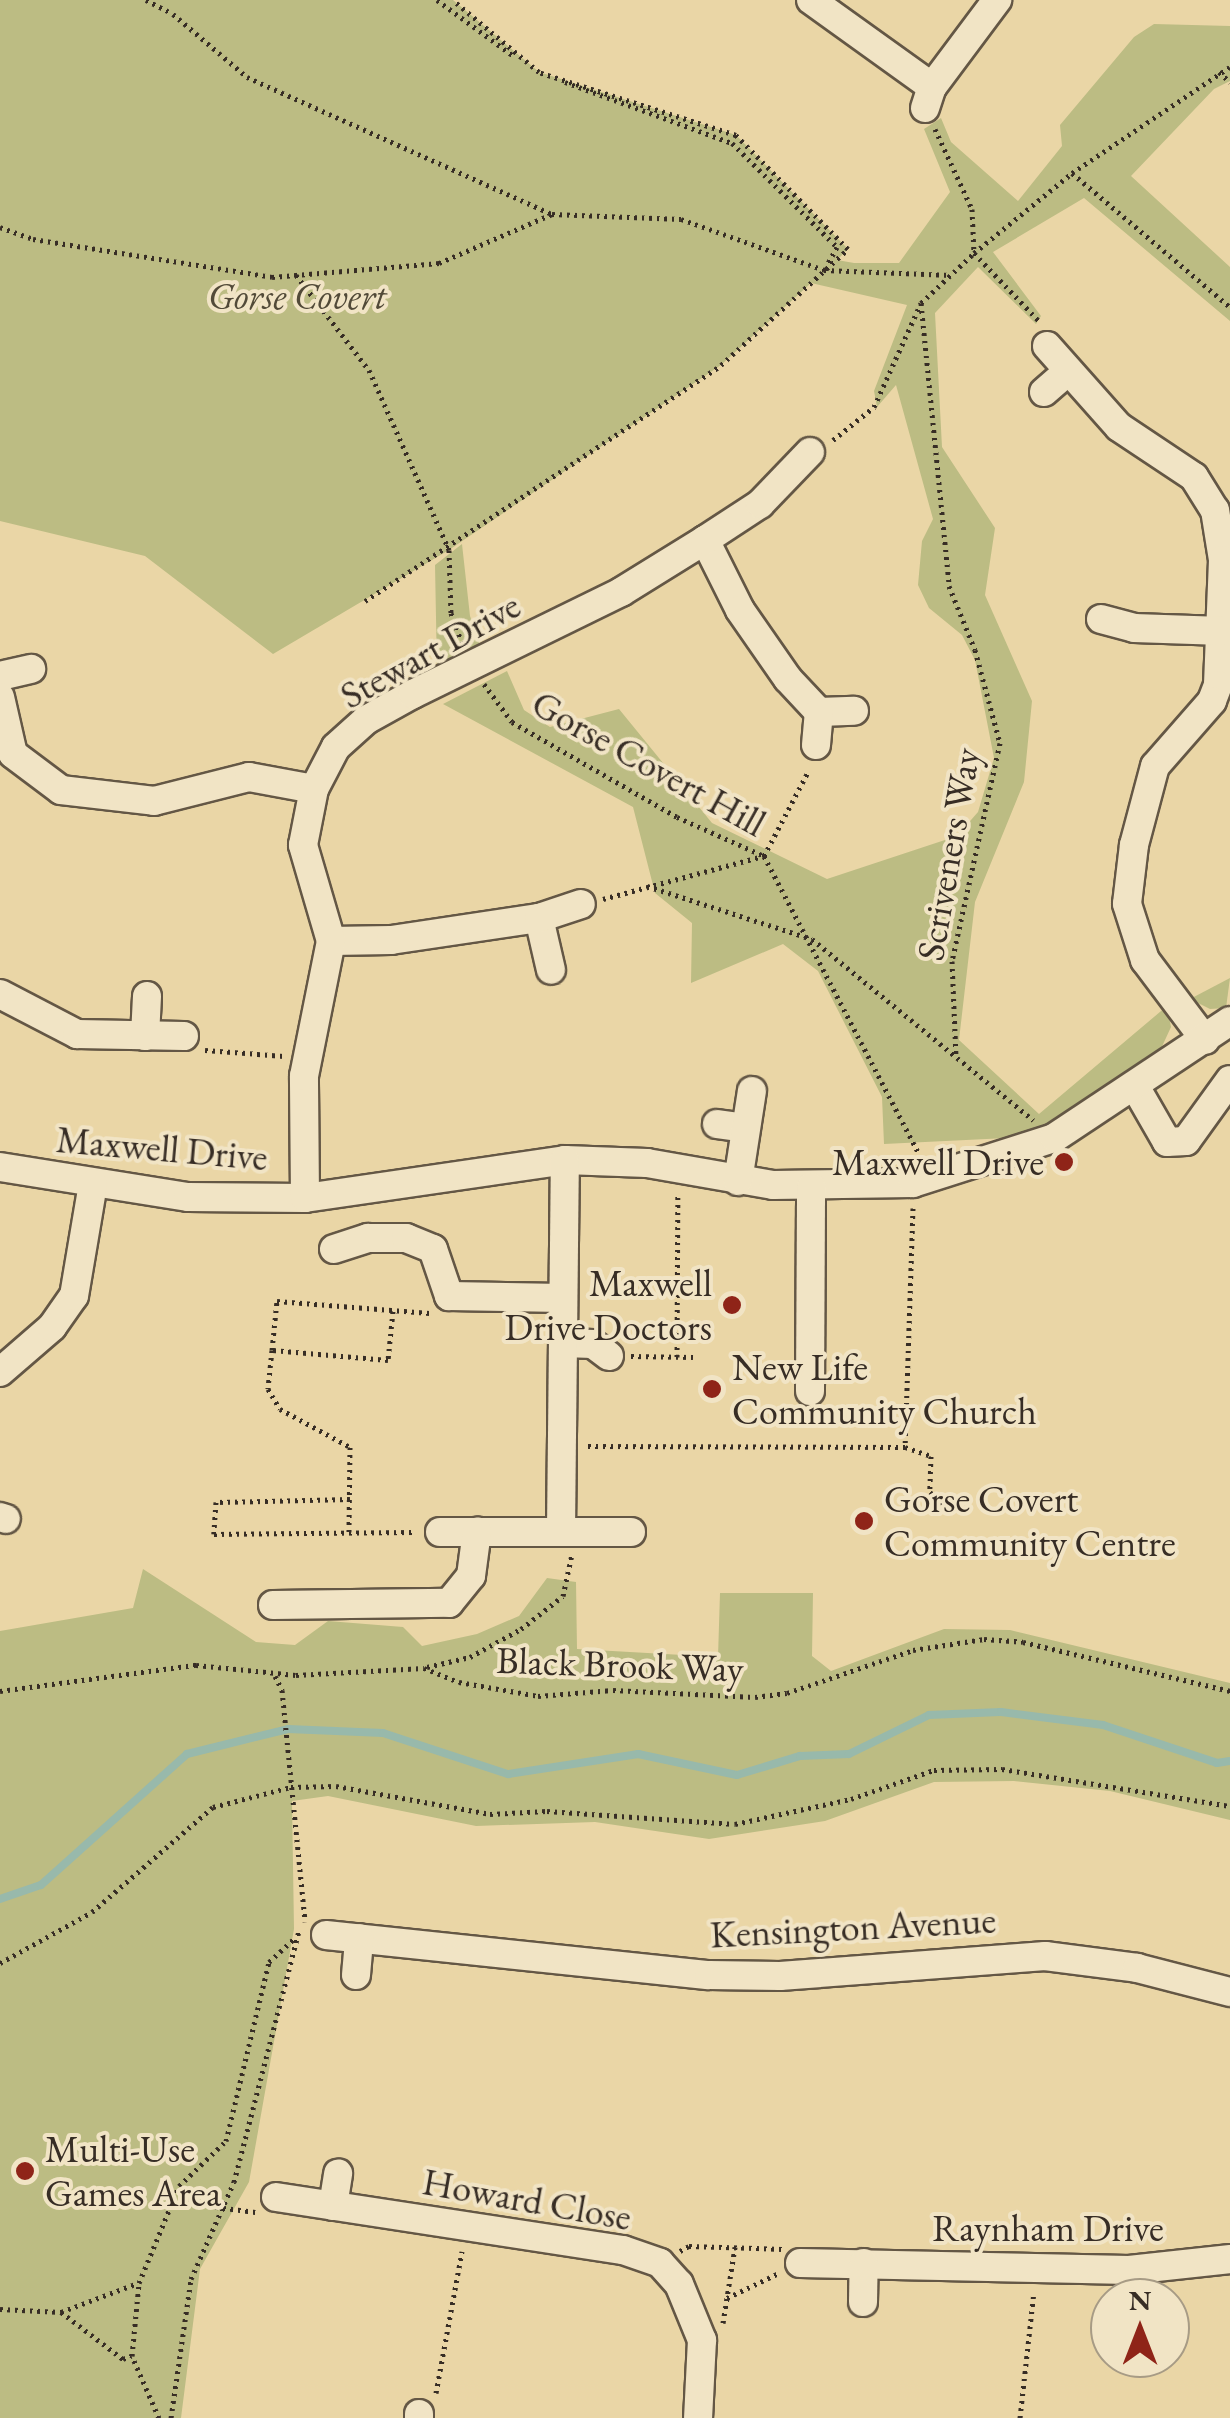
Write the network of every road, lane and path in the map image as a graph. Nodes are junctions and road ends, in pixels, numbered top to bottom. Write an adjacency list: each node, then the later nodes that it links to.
1 (146, 0): 12 (path)
2 (438, 0): 7 (path)
3 (453, 0): 7 (path)
4 (811, 0): 10 (street)
5 (997, 0): 10 (street)
6 (1230, 67): 8 (path)
7 (538, 72): 15 (path); 15 (path)
8 (1219, 72): 9 (path); 11 (path)
9 (1230, 82)
10 (928, 98): 14 (path)
11 (1072, 172): 14 (path); 19 (path)
12 (552, 214): 15 (path); 16 (path)
13 (0, 226): 16 (path)
14 (974, 253): 17 (path); 20 (path)
15 (824, 270): 17 (path); 25 (path)
16 (296, 275): 25 (path)
17 (951, 275): 18 (path)
18 (922, 303): 23 (path); 50 (path, Scriveners Way)
19 (1230, 307)
20 (1048, 346): 21 (street)
21 (1068, 371): 22 (street); 28 (street)
22 (1044, 392)
23 (810, 452): 24 (street, Stewart Drive)
24 (705, 540): 29 (street, Stewart Drive); 34 (street)
25 (449, 550): 26 (path); 29 (path, Gorse Covert Hill)
26 (365, 601)
27 (1102, 619): 28 (street)
28 (1223, 631): 49 (street)
29 (470, 666): 36 (street, Stewart Drive); 37 (path, Gorse Covert Hill)
30 (32, 669): 31 (street)
31 (0, 676)
32 (0, 697): 36 (street)
33 (854, 711): 34 (street)
34 (819, 712): 35 (street)
35 (816, 745): 37 (path)
36 (314, 789): 42 (street, Stewart Drive)
37 (764, 856): 38 (path); 41 (path, Gorse Covert Hill)
38 (647, 886): 39 (path); 41 (path)
39 (580, 904): 40 (street)
40 (539, 918): 42 (street); 43 (street)
41 (812, 939): 50 (path); 59 (path, Gorse Covert Hill)
42 (331, 941): 51 (street, Stewart Drive)
43 (550, 970)
44 (0, 994): 47 (street)
45 (147, 996): 47 (street)
46 (1230, 1021): 49 (street, Maxwell Drive)
47 (144, 1036): 48 (street)
48 (184, 1036): 51 (path)
49 (1205, 1040): 53 (street, Maxwell Drive)
50 (956, 1056): 55 (path)
51 (307, 1058): 63 (street, Stewart Drive)
52 (1230, 1080): 53 (street)
53 (1136, 1088): 55 (street, Maxwell Drive)
54 (752, 1092): 60 (street)
55 (1054, 1138): 59 (street, Maxwell Drive)
56 (565, 1160): 58 (street, Maxwell Drive); 63 (street, Maxwell Drive); 66 (street)
57 (0, 1167): 61 (street, Maxwell Drive)
58 (678, 1170): 60 (street, Maxwell Drive); 72 (path)
59 (923, 1181): 62 (street, Maxwell Drive); 76 (path)
60 (738, 1182): 62 (street, Maxwell Drive)
61 (94, 1184): 63 (street, Maxwell Drive); 70 (street)
62 (812, 1187): 74 (street)
63 (305, 1198)
64 (334, 1249): 65 (street)
65 (449, 1296): 66 (street); 67 (path)
66 (568, 1302): 68 (street)
67 (394, 1312): 69 (path); 69 (path)
68 (563, 1343): 71 (street); 75 (street)
69 (272, 1350): 77 (path)
70 (5, 1353)
71 (609, 1356): 72 (path)
72 (676, 1358): 73 (path)
73 (693, 1358)
74 (810, 1391)
75 (562, 1446): 76 (path); 80 (street)
76 (905, 1447): 78 (path)
77 (350, 1499): 81 (path); 81 (path)
78 (952, 1512)
79 (477, 1531): 80 (street); 82 (street); 84 (street)
80 (567, 1531): 83 (street); 85 (path)
81 (349, 1532): 82 (path)
82 (440, 1532)
83 (631, 1532)
84 (272, 1605)
85 (424, 1668): 86 (path, Black Brook Way); 88 (path, Black Brook Way)
86 (275, 1674): 87 (path, Black Brook Way); 89 (path)
87 (0, 1691)
88 (1230, 1691)
89 (290, 1787): 90 (path); 93 (path); 94 (path)
90 (1230, 1806)
91 (326, 1935): 92 (street, Kensington Avenue)
92 (358, 1938): 95 (street); 96 (street, Kensington Avenue)
93 (294, 1939): 99 (path); 101 (path)
94 (0, 1963)
95 (356, 1975)
96 (1230, 1992)
97 (338, 2174): 100 (street)
98 (276, 2198): 100 (street, Howard Close)
99 (170, 2201): 101 (path); 109 (path)
100 (333, 2206): 102 (street, Howard Close)
101 (223, 2207): 118 (path)
102 (467, 2224): 105 (street, Howard Close); 116 (path)
103 (735, 2247): 105 (path); 106 (path); 110 (path)
104 (1230, 2258): 108 (street, Raynham Drive)
105 (660, 2263): 119 (street, Howard Close)
106 (800, 2263): 107 (street, Raynham Drive); 110 (path)
107 (864, 2263): 108 (street, Raynham Drive); 111 (street)
108 (1036, 2269): 120 (path)
109 (139, 2283): 113 (path); 115 (path)
110 (727, 2298): 114 (path)
111 (863, 2302)
112 (0, 2309): 113 (path)
113 (61, 2312): 115 (path)
114 (722, 2330)
115 (132, 2356): 117 (path)
116 (419, 2416)
117 (159, 2418)
118 (171, 2418)
119 (698, 2418)
120 (1020, 2418)

